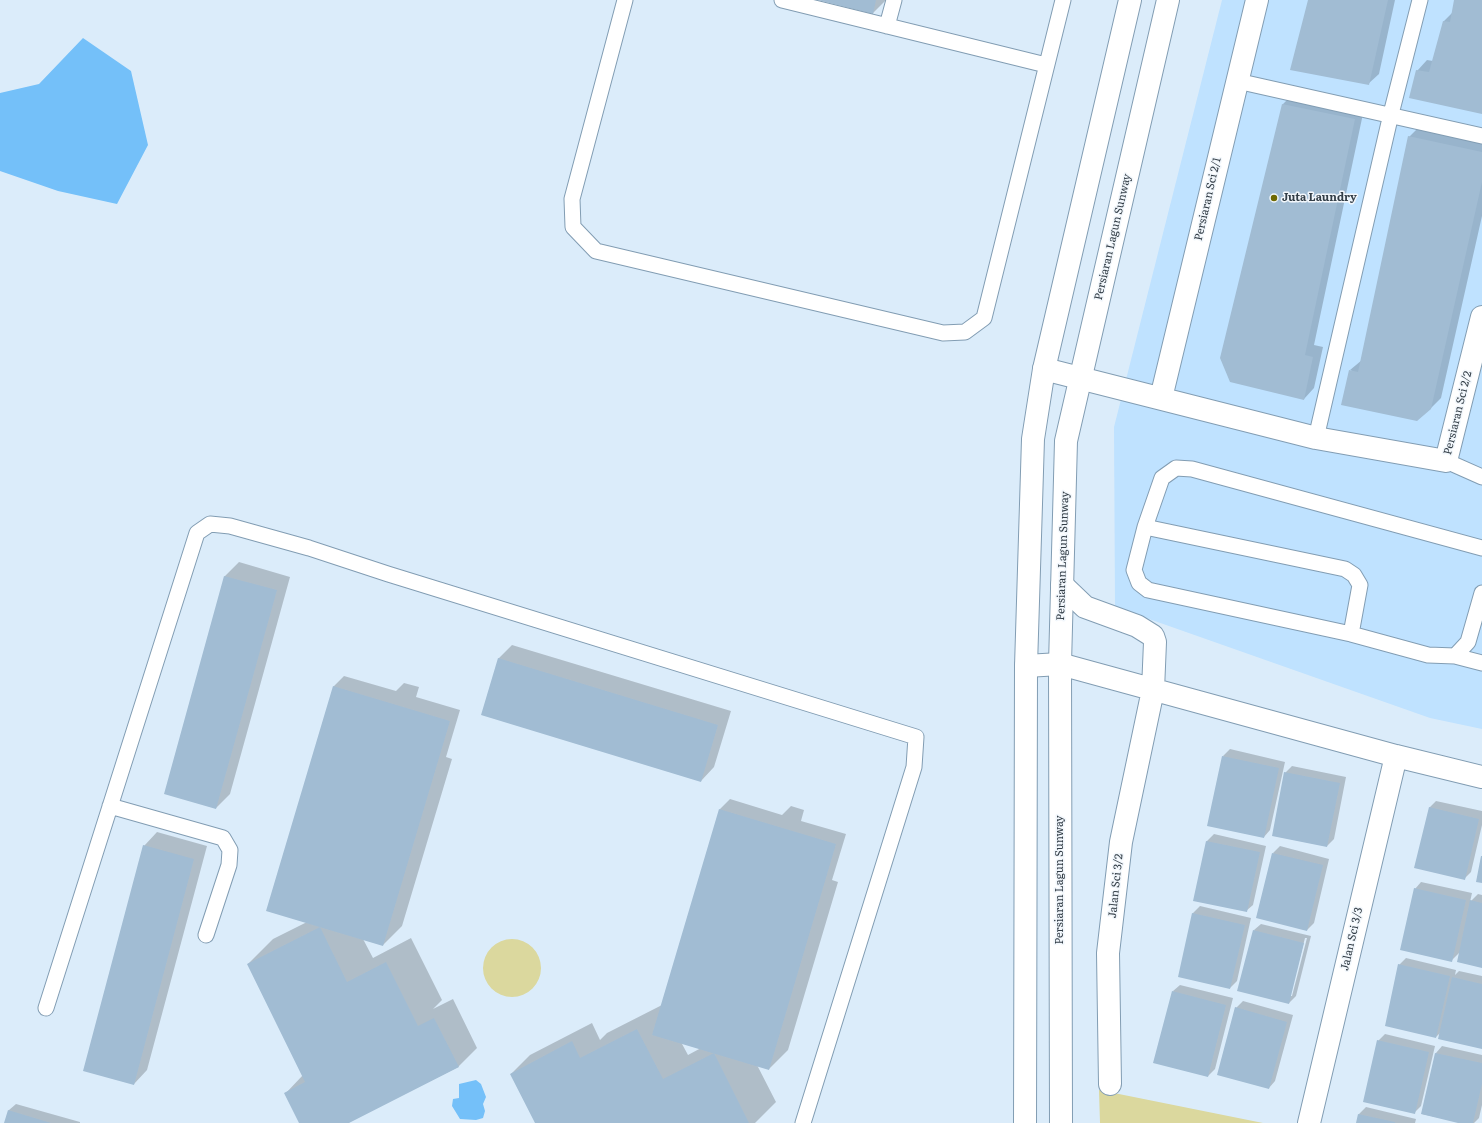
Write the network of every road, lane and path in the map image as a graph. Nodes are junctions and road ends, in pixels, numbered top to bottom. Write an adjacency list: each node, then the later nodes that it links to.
1 (625, 0): 10 (lane)
2 (782, 0): 9 (lane)
3 (894, 0): 9 (lane)
4 (1063, 0): 10 (lane)
5 (1130, 0): 15 (street)
6 (1168, 0): 16 (street, Persiaran Lagun Sunway)
7 (1257, 0): 11 (street, Persiaran Sci 2/1)
8 (1420, 0): 12 (lane)
9 (887, 26): 10 (lane)
10 (1046, 65)
11 (1237, 81): 12 (lane); 17 (street, Persiaran Sci 2/1)
12 (1391, 114): 13 (lane); 18 (lane)
13 (1482, 136)
14 (1482, 317): 19 (street, Persiaran Sci 2/2)
15 (1044, 369): 16 (street); 29 (street)
16 (1080, 378): 17 (street); 23 (street, Persiaran Lagun Sunway)
17 (1161, 398): 18 (street)
18 (1316, 438): 19 (street)
19 (1446, 461): 20 (lane)
20 (1482, 477)
21 (1144, 526): 22 (lane); 25 (lane); 25 (lane)
22 (1482, 548)
23 (1062, 585): 28 (street, Persiaran Lagun Sunway); 30 (street, Jalan Sci 3/2)
24 (1482, 593): 26 (lane)
25 (1351, 634): 26 (lane)
26 (1455, 656): 27 (lane)
27 (1482, 663)
28 (1060, 664): 29 (street); 30 (street); 39 (street, Persiaran Lagun Sunway)
29 (1026, 666): 38 (street)
30 (1153, 690): 31 (street); 36 (street, Jalan Sci 3/2)
31 (1396, 756): 32 (street); 40 (street, Jalan Sci 3/3)
32 (1482, 777)
33 (110, 806): 34 (lane); 35 (lane); 37 (lane)
34 (206, 935)
35 (46, 1008)
36 (1110, 1084)
37 (803, 1123)
38 (1025, 1123)
39 (1061, 1123)
40 (1309, 1123)

